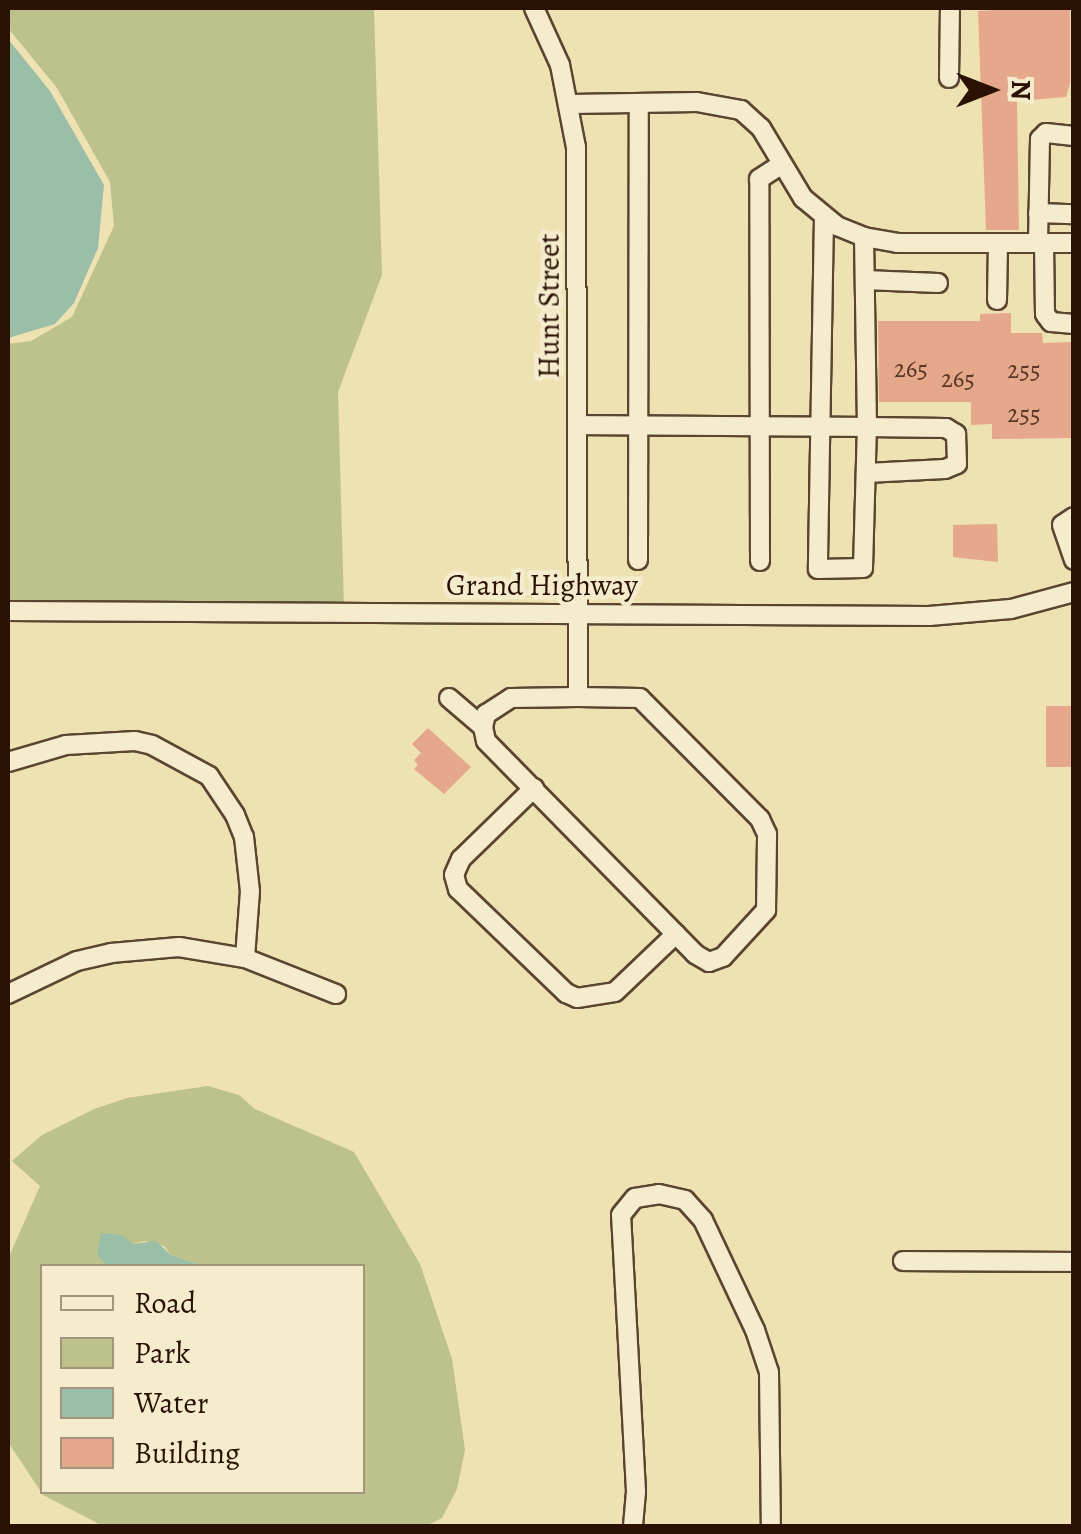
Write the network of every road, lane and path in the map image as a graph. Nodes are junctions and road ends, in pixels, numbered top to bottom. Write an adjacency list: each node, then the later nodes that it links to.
1 (534, 8): 5 (street, Hunt Street)
2 (950, 8): 3 (street)
3 (949, 78)
4 (638, 103): 5 (street); 7 (street); 20 (street)
5 (570, 104): 19 (street, Hunt Street)
6 (1074, 136): 8 (street)
7 (782, 164): 10 (street); 21 (street)
8 (1038, 213): 9 (street); 13 (street)
9 (1074, 214)
10 (824, 217): 11 (street); 23 (street)
11 (864, 238): 12 (street); 15 (street)
12 (998, 242): 13 (street); 17 (street)
13 (1041, 242): 14 (street); 18 (street)
14 (1074, 242)
15 (865, 280): 16 (street); 22 (street)
16 (938, 283)
17 (997, 300)
18 (1074, 324)
19 (576, 425): 20 (street); 31 (street, Hunt Street)
20 (638, 426): 21 (street); 26 (street)
21 (760, 427): 23 (street); 28 (street)
22 (867, 427): 23 (street); 24 (street); 24 (street)
23 (822, 428): 24 (street)
24 (866, 472)
25 (1074, 517): 27 (street)
26 (638, 560)
27 (1074, 560)
28 (760, 561)
29 (1074, 592): 31 (street, Grand Highway)
30 (8, 612): 31 (street, Grand Highway)
31 (576, 612): 32 (street, Hunt Street)
32 (578, 697): 34 (street); 37 (street)
33 (449, 698): 34 (street)
34 (483, 727): 36 (street)
35 (8, 762): 38 (street)
36 (534, 788): 37 (street); 37 (street)
37 (676, 934)
38 (245, 958): 39 (street); 40 (street)
39 (8, 994)
40 (336, 994)
41 (903, 1261): 42 (street)
42 (1074, 1262)
43 (633, 1526): 44 (street)
44 (771, 1526)

